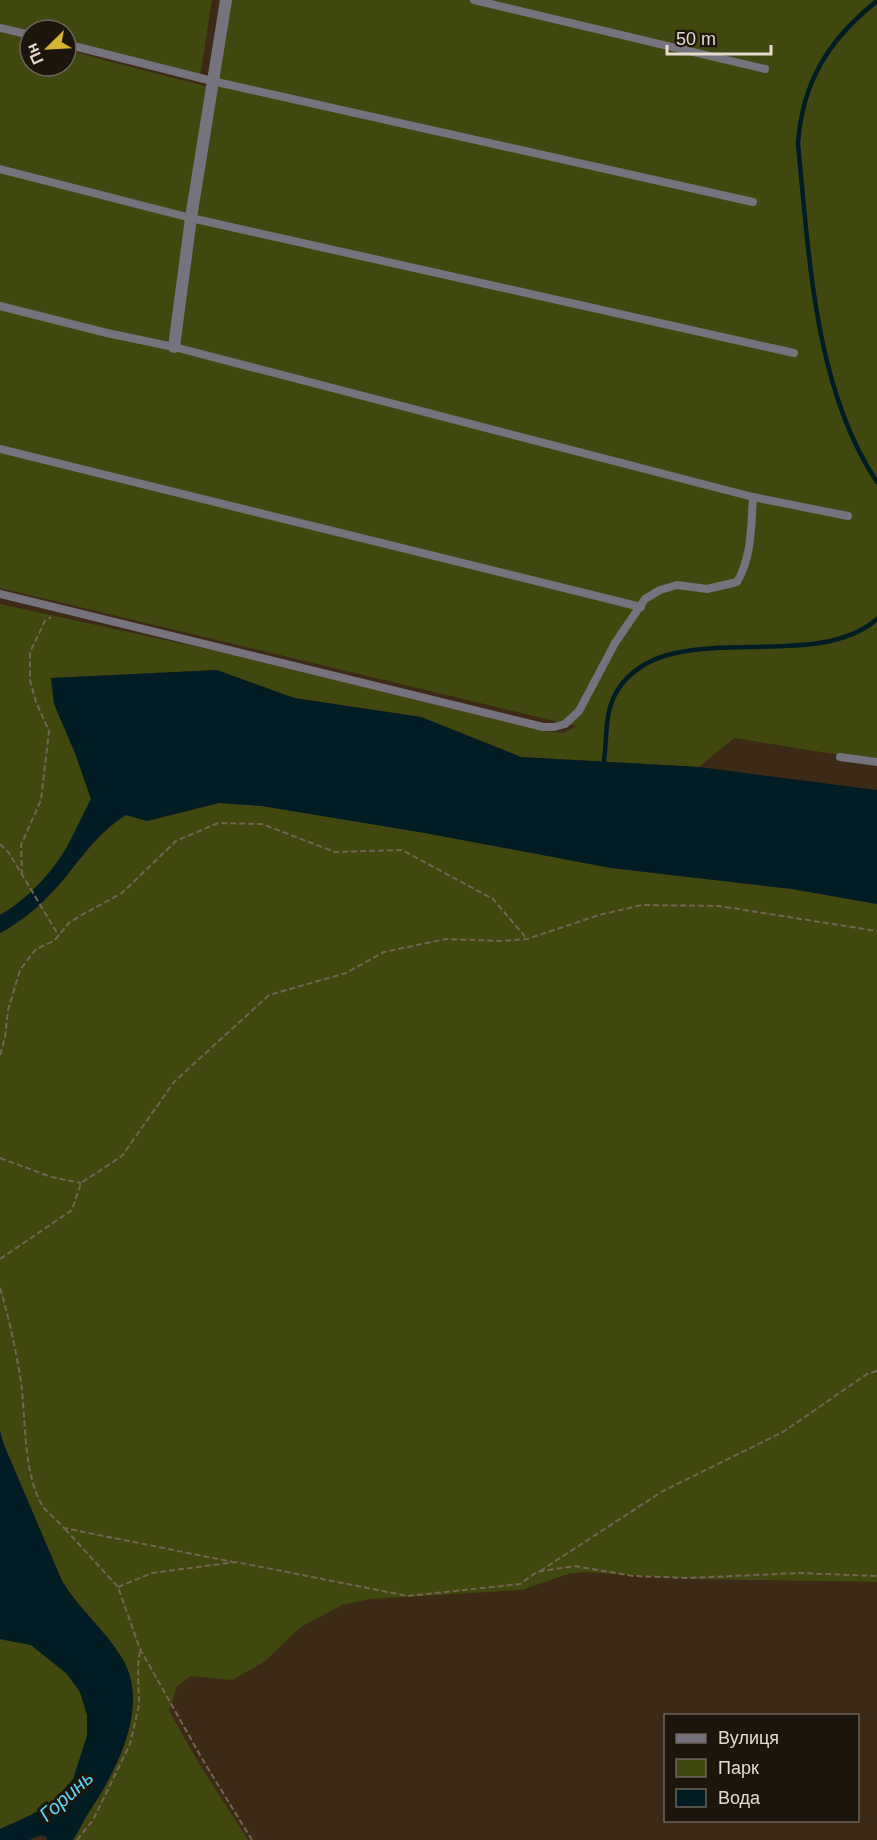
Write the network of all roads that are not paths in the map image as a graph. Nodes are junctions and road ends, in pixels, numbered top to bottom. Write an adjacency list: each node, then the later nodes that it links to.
1 (226, 0): 7 (street)
2 (474, 0): 6 (lane)
3 (0, 28): 4 (lane)
4 (18, 32)
5 (78, 47): 7 (lane)
6 (765, 69)
7 (212, 81): 9 (lane); 10 (street)
8 (0, 169): 10 (lane)
9 (753, 202)
10 (191, 218): 12 (street); 13 (lane)
11 (0, 306): 12 (lane)
12 (174, 347): 15 (lane)
13 (794, 353)
14 (0, 449): 18 (lane)
15 (753, 497): 16 (lane); 18 (lane)
16 (848, 516)
17 (0, 594): 18 (lane)
18 (641, 607)
19 (840, 757): 20 (lane)
20 (877, 762)

